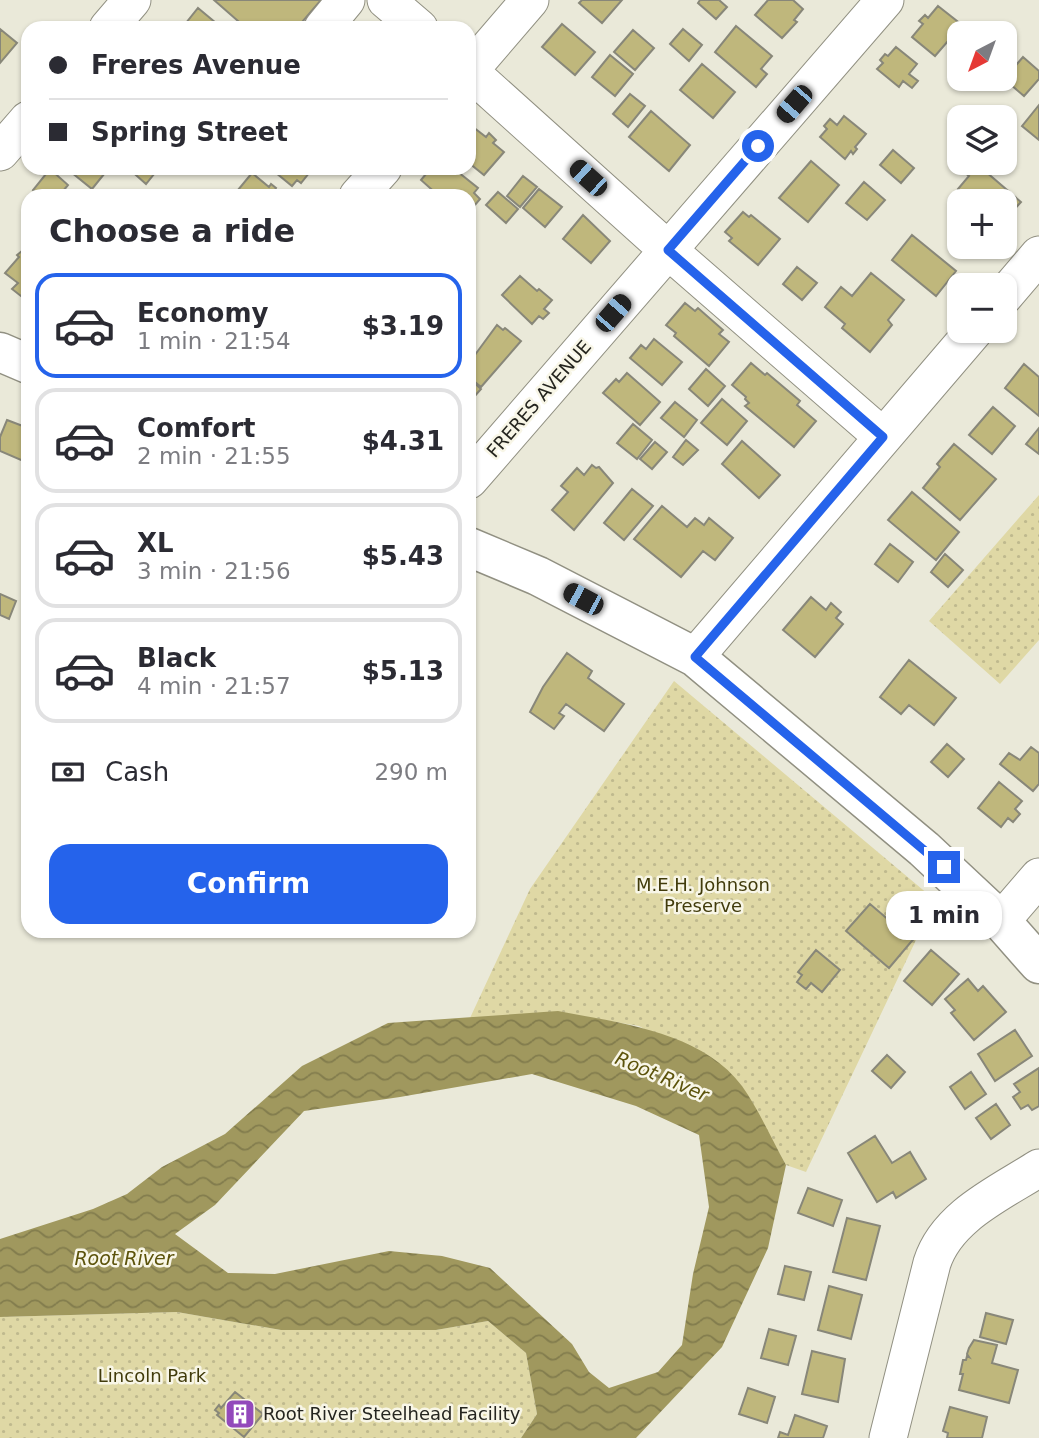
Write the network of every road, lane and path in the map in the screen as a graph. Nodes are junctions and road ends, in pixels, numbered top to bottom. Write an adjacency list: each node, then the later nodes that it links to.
1 (132, 0): 6 (street)
2 (346, 0): 7 (street)
3 (386, 0): 8 (street)
4 (530, 0): 9 (street)
5 (885, 0): 15 (street, FRERES AVENUE)
6 (114, 21)
7 (329, 21)
8 (411, 21)
9 (476, 63)
10 (476, 77): 15 (street)
11 (21, 128): 12 (street)
12 (0, 152)
13 (377, 175): 14 (street)
14 (364, 189)
15 (668, 250): 21 (street); 22 (street, FRERES AVENUE)
16 (1039, 255): 17 (street)
17 (1017, 281)
18 (964, 343): 21 (street)
19 (0, 352): 20 (main road)
20 (21, 361)
21 (883, 437): 24 (street)
22 (476, 472)
23 (476, 550): 24 (main road)
24 (695, 657): 26 (main road)
25 (1039, 877): 26 (street)
26 (1001, 921): 27 (main road)
27 (1039, 964)
28 (1039, 1168): 29 (street)
29 (888, 1438)

